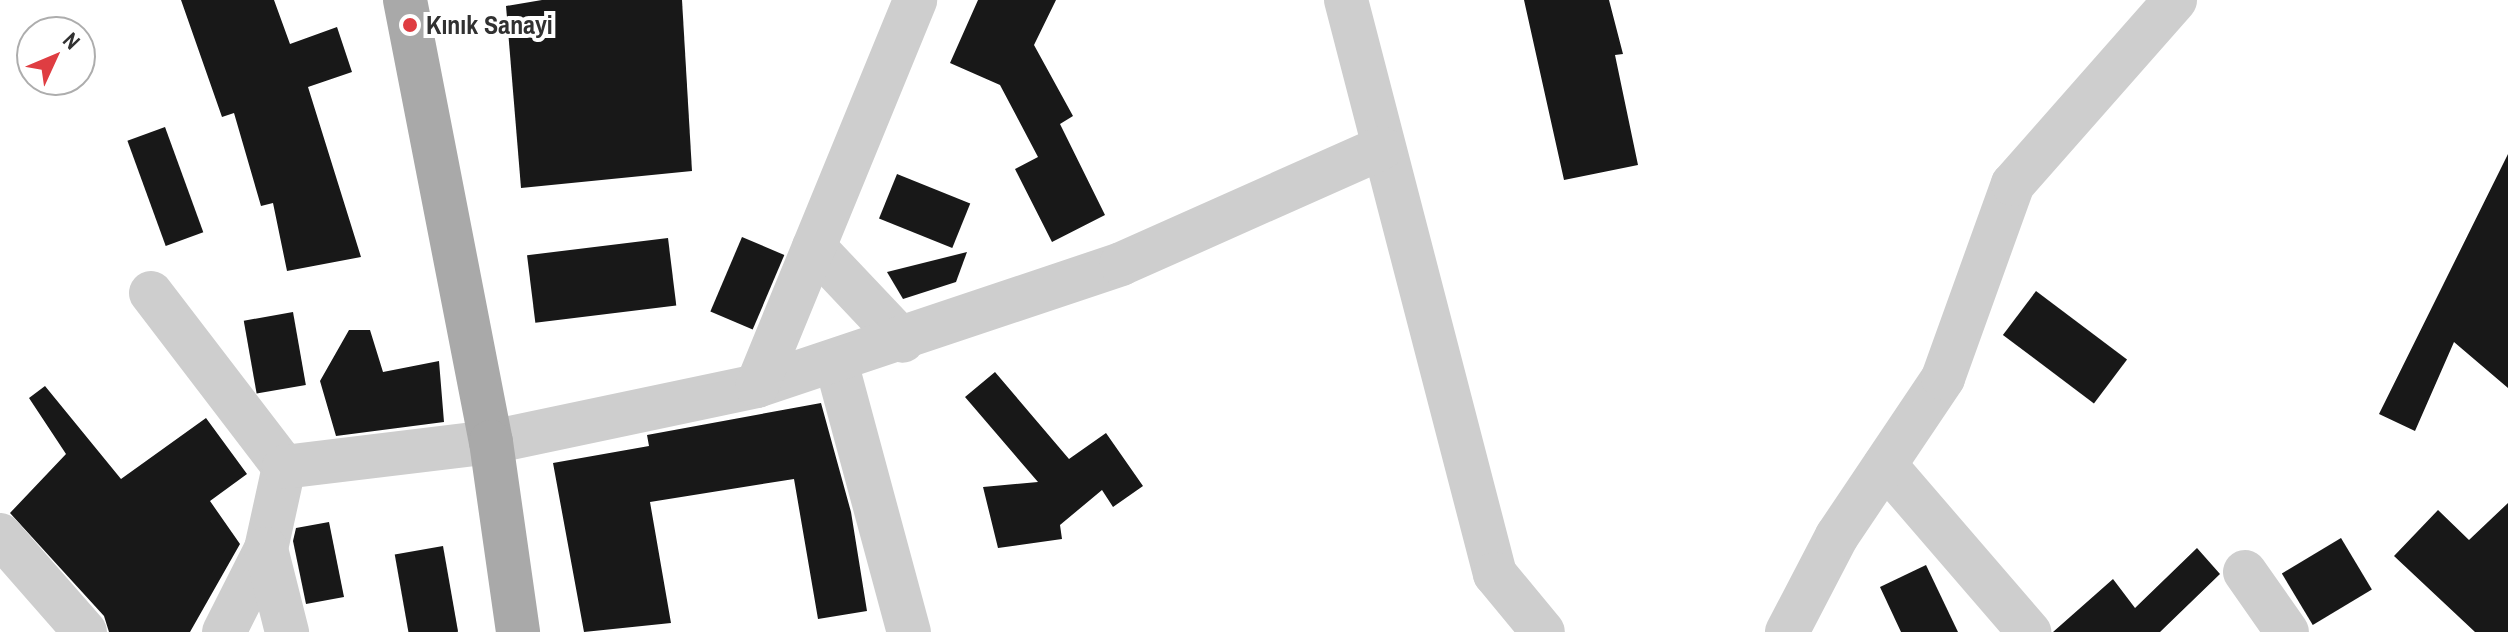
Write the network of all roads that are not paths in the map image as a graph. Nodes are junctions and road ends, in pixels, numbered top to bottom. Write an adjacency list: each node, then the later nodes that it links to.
1 (405, 0): 11 (main road)
2 (915, 0): 6 (street)
3 (1346, 0): 5 (street)
4 (2175, 0): 12 (street)
5 (1381, 148): 8 (street); 22 (street)
6 (814, 247): 8 (street); 10 (street)
7 (151, 293): 13 (street)
8 (903, 341): 9 (street)
9 (836, 362): 10 (street); 21 (street)
10 (757, 386): 11 (street)
11 (491, 442): 13 (street); 20 (main road)
12 (1885, 465): 23 (street); 24 (street)
13 (284, 467): 15 (street)
14 (0, 535): 17 (street)
15 (266, 549): 18 (street); 19 (street)
16 (2245, 572): 25 (street)
17 (85, 632)
18 (224, 632)
19 (287, 632)
20 (518, 632)
21 (909, 632)
22 (1543, 632)
23 (1787, 632)
24 (2029, 632)
25 (2287, 632)

